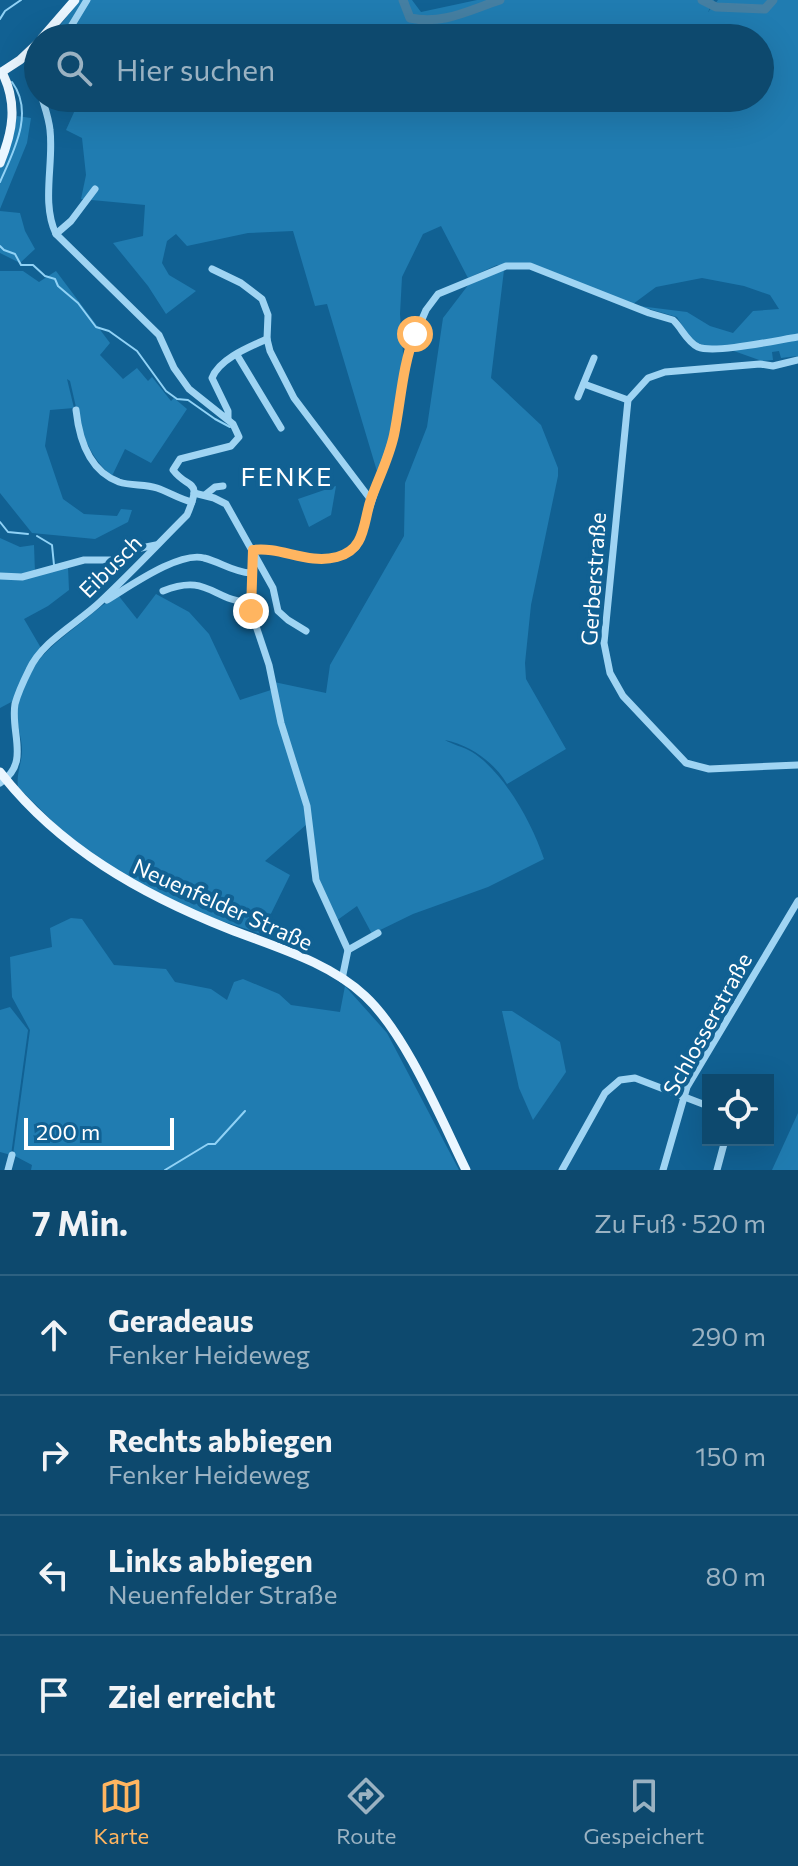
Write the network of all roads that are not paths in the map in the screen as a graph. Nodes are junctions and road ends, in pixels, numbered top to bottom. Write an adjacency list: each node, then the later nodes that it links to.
1 (75, 0): 3 (main road)
2 (87, 0): 4 (street)
3 (54, 24)
4 (72, 24)
5 (24, 54): 6 (main road)
6 (1, 72): 8 (main road)
7 (45, 112): 10 (street)
8 (0, 163)
9 (95, 189): 10 (street)
10 (56, 234): 21 (street)
11 (212, 269): 13 (street)
12 (798, 337): 26 (street)
13 (267, 339): 14 (street); 26 (street)
14 (237, 355): 21 (street); 22 (street)
15 (594, 358): 17 (street)
16 (798, 360): 19 (street)
17 (584, 384): 18 (street); 19 (street)
18 (578, 397)
19 (628, 400): 36 (street, Gerberstraße)
20 (76, 410): 27 (street)
21 (228, 418): 24 (street)
22 (281, 428)
23 (223, 486): 25 (street)
24 (194, 493): 25 (street); 27 (street, Eibusch)
25 (205, 495): 29 (street)
26 (371, 500): 29 (street)
27 (192, 502): 28 (street, Eibusch)
28 (156, 545): 31 (street); 33 (street, Eibusch)
29 (253, 550): 30 (street, Neuenfelder Straße); 35 (street)
30 (251, 573): 33 (street); 34 (street, Neuenfelder Straße)
31 (0, 576)
32 (163, 591): 34 (street)
33 (101, 601): 37 (street, Eibusch)
34 (251, 603): 41 (street, Neuenfelder Straße)
35 (306, 631)
36 (798, 765)
37 (2, 778): 42 (main road, Neuenfelder Straße)
38 (798, 901): 39 (street, Schlosserstraße)
39 (794, 916): 43 (street, Schlosserstraße)
40 (378, 933): 41 (street)
41 (348, 950): 42 (street)
42 (342, 979): 48 (main road, Neuenfelder Straße)
43 (684, 1095): 44 (street); 49 (street); 50 (street, Schlosserstraße)
44 (702, 1103)
45 (723, 1146): 51 (street)
46 (12, 1155): 47 (street)
47 (8, 1170)
48 (466, 1170)
49 (562, 1170)
50 (663, 1170)
51 (717, 1170)

